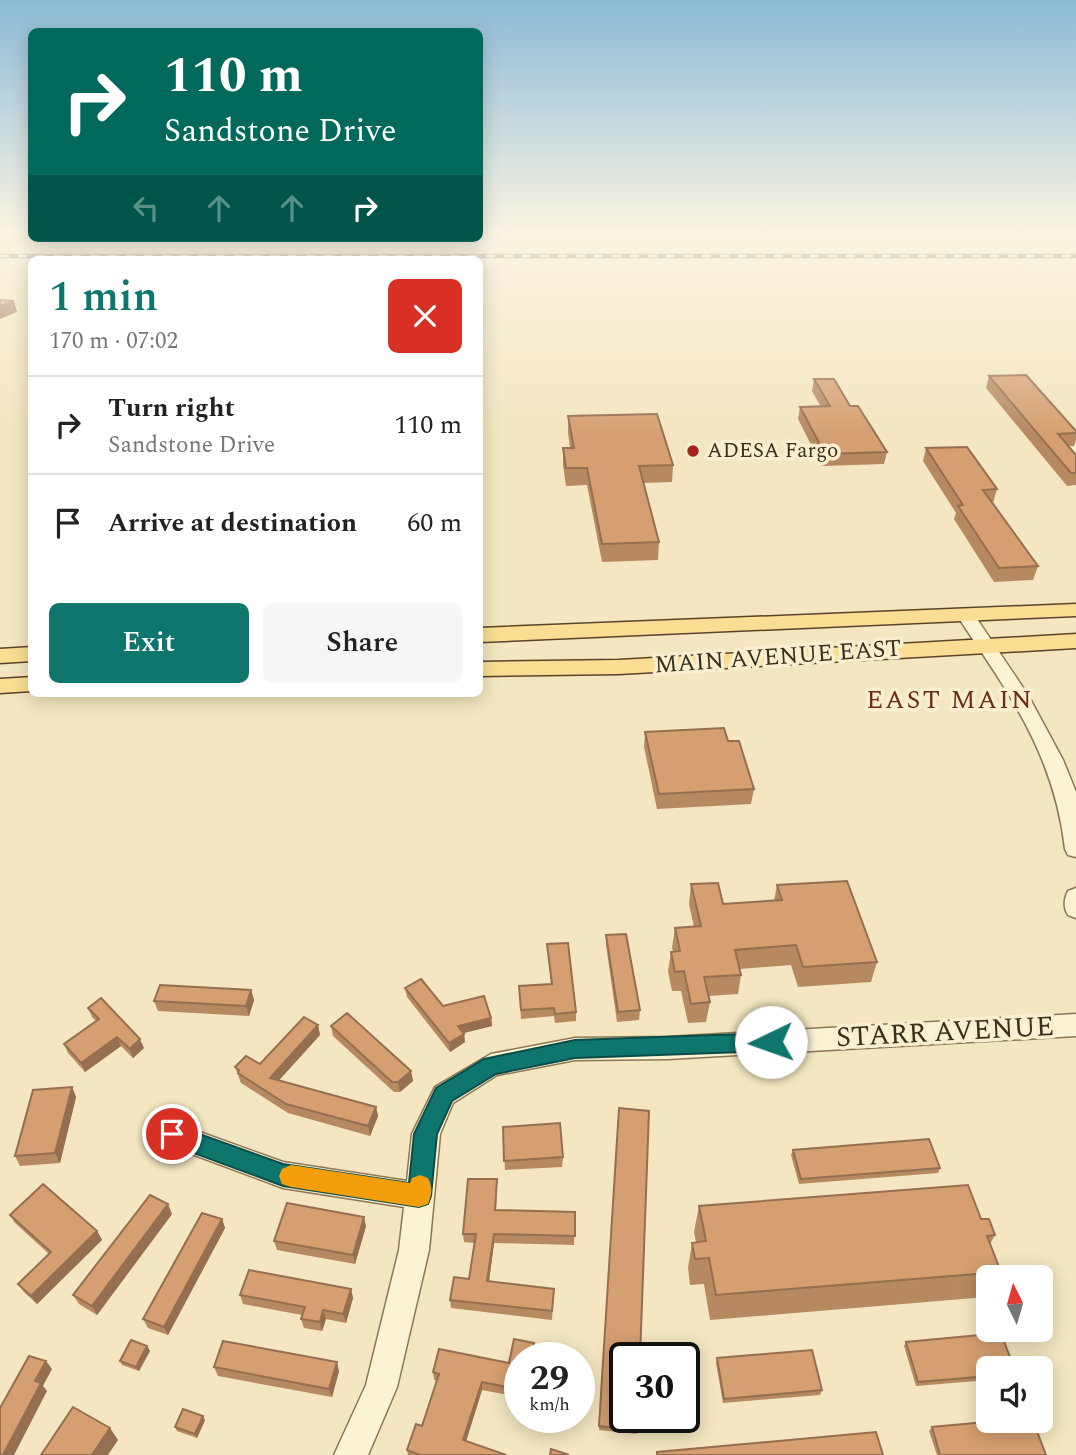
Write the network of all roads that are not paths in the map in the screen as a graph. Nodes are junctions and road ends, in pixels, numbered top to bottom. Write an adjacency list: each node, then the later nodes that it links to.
1 (1076, 610): 2 (main road, MAIN AVENUE EAST)
2 (965, 614): 3 (main road, MAIN AVENUE EAST); 5 (street)
3 (483, 635)
4 (1076, 640): 5 (main road, MAIN AVENUE EAST)
5 (985, 644): 8 (main road, MAIN AVENUE EAST); 11 (street)
6 (28, 654): 7 (main road)
7 (0, 656)
8 (483, 669)
9 (28, 684): 10 (main road)
10 (0, 686)
11 (1076, 849)
12 (1076, 897): 13 (street)
13 (1076, 909)
14 (1076, 1025): 16 (street, STARR AVENUE)
15 (172, 1134): 16 (street)
16 (419, 1196): 17 (street, STARR AVENUE)
17 (351, 1455)

